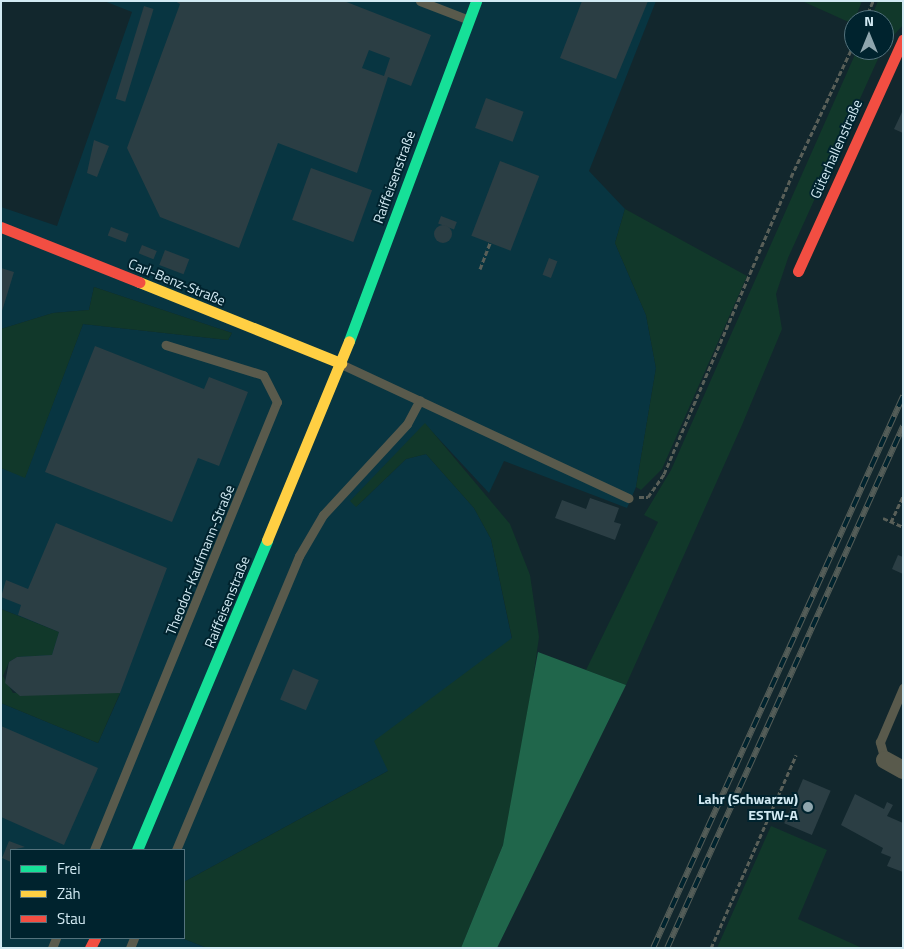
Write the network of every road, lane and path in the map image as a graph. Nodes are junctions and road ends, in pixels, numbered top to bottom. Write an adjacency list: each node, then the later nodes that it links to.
1 (420, 1): 3 (lane)
2 (476, 1): 3 (street, Raiffeisenstraße)
3 (469, 20): 11 (street, Raiffeisenstraße)
4 (903, 40): 9 (street, Güterhallenstraße)
5 (846, 60): 14 (path)
6 (1, 228): 11 (street, Carl-Benz-Straße)
7 (490, 243): 8 (path)
8 (480, 269)
9 (798, 271)
10 (166, 344): 22 (lane, Theodor-Kaufmann-Straße)
11 (341, 364): 12 (lane); 23 (street, Raiffeisenstraße)
12 (420, 400): 14 (lane); 24 (lane)
13 (903, 496): 16 (path)
14 (628, 498)
15 (882, 518): 16 (path)
16 (892, 522): 17 (path)
17 (903, 527)
18 (903, 688): 20 (lane)
19 (796, 755): 25 (path)
20 (886, 760): 21 (street)
21 (903, 770)
22 (94, 849)
23 (137, 849)
24 (176, 849)
25 (711, 948)

